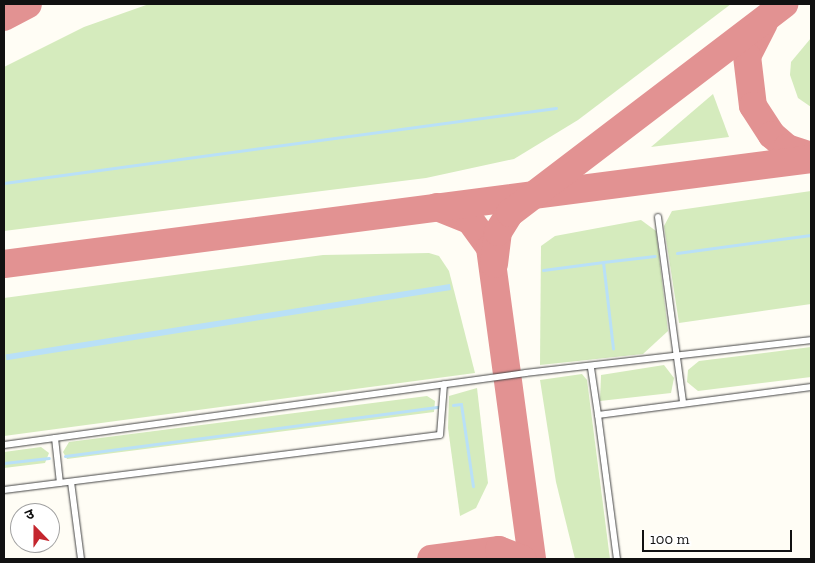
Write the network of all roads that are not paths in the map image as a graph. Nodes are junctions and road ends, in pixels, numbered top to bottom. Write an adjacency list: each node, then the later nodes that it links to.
1 (658, 217): 3 (lane)
2 (811, 340): 3 (lane)
3 (678, 358): 4 (lane); 7 (lane)
4 (591, 368): 5 (lane); 8 (lane)
5 (444, 384): 9 (lane); 11 (lane)
6 (811, 387): 7 (lane)
7 (683, 403): 8 (lane)
8 (598, 415): 15 (lane)
9 (55, 438): 10 (lane); 12 (lane)
10 (4, 445)
11 (71, 482): 12 (lane); 14 (lane)
12 (60, 483): 13 (lane)
13 (4, 490)
14 (81, 559)
15 (617, 559)

